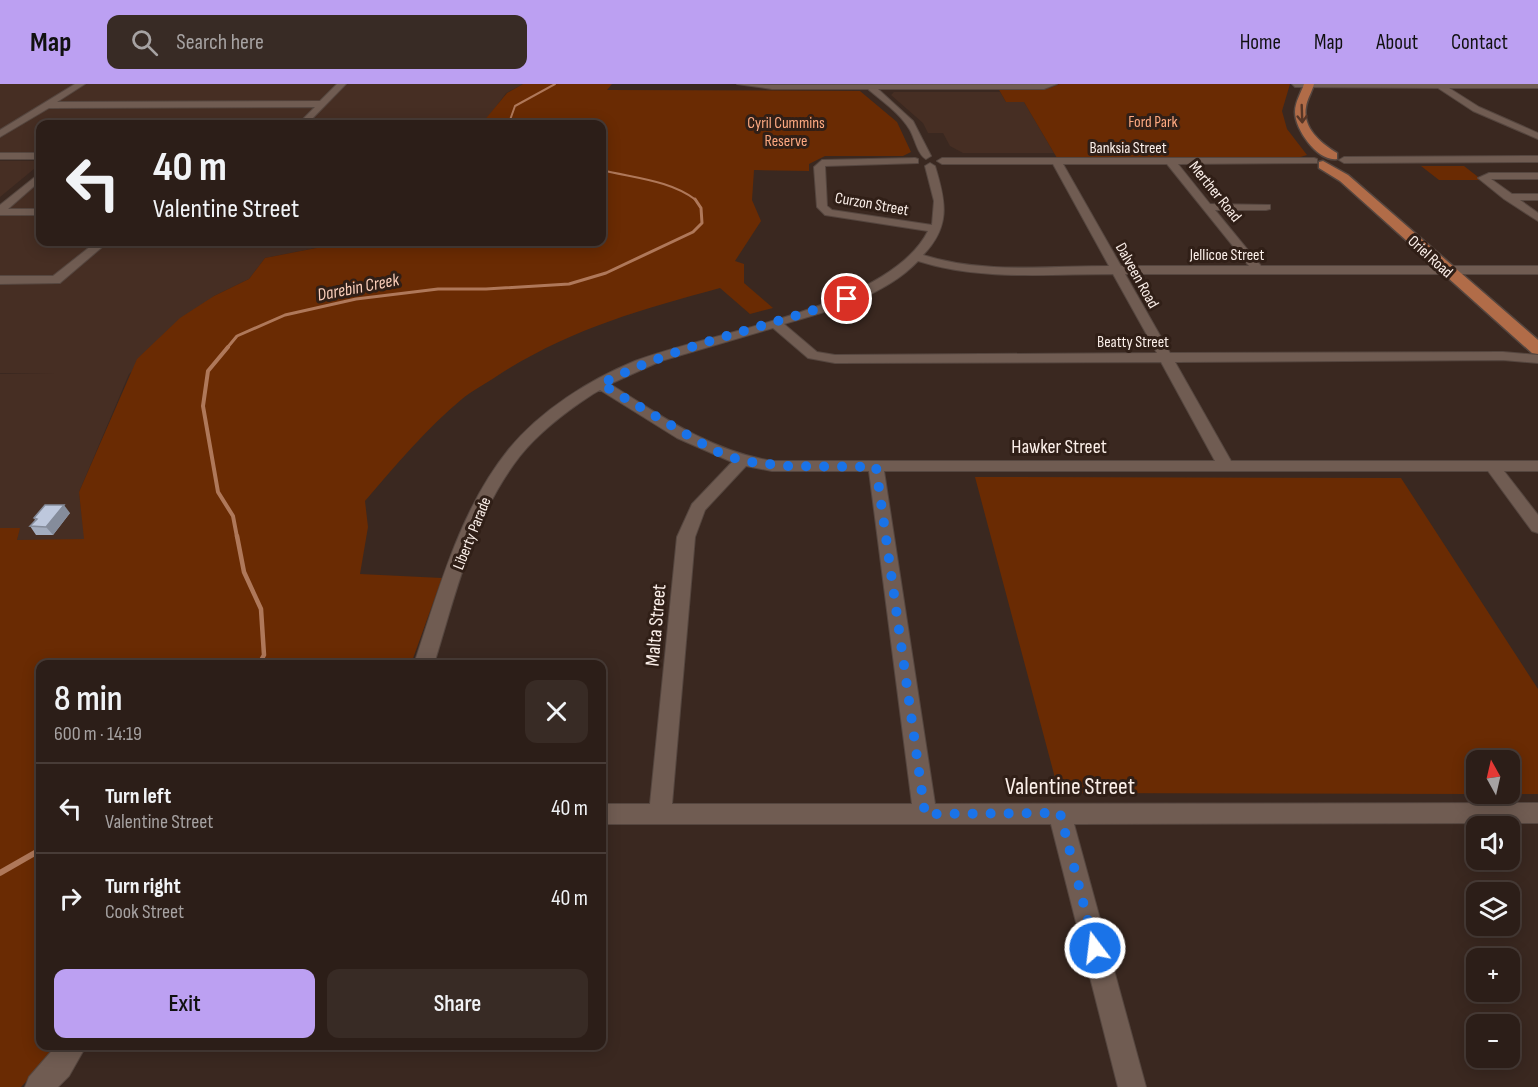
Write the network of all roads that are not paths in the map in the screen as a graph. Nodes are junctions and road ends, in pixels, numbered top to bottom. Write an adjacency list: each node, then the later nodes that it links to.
1 (81, 84): 12 (street)
2 (342, 84): 11 (street)
3 (741, 84): 5 (street)
4 (1053, 84): 8 (street)
5 (867, 85): 8 (street); 22 (street, Liberty Parade)
6 (1309, 85): 7 (street); 10 (street); 23 (main road, Oriel Road, one-way to 23)
7 (1438, 85): 9 (street); 16 (street)
8 (960, 86)
9 (1538, 86)
10 (1293, 88)
11 (322, 104): 12 (street); 13 (street)
12 (47, 105): 14 (street)
13 (306, 120)
14 (0, 134)
15 (1296, 135): 19 (main road, Oriel Road)
16 (1538, 136)
17 (0, 156): 18 (street)
18 (36, 156)
19 (1318, 160): 23 (main road); 25 (street, Banksia Street); 40 (main road, Oriel Road)
20 (1538, 160): 23 (street)
21 (830, 161): 22 (street, Banksia Street); 35 (street, Curzon Street)
22 (932, 161): 24 (street, Banksia Street); 35 (street, Liberty Parade)
23 (1342, 161): 40 (main road, Oriel Road)
24 (1057, 162): 25 (street, Banksia Street); 38 (street, Dalveen Road)
25 (1171, 162): 30 (street, Merther Road)
26 (1538, 176): 28 (street)
27 (36, 180): 32 (street)
28 (1508, 197): 29 (street); 34 (street)
29 (1538, 197)
30 (1208, 207): 31 (street); 39 (street, Merther Road)
31 (1266, 207)
32 (0, 211): 33 (street)
33 (36, 212)
34 (1538, 218)
35 (936, 229): 37 (street, Liberty Parade)
36 (97, 246): 42 (street)
37 (917, 257): 38 (street, Jellicoe Street); 43 (street, Liberty Parade)
38 (1116, 270): 39 (street, Jellicoe Street); 47 (street, Dalveen Road)
39 (1258, 270): 40 (street, Jellicoe Street)
40 (1454, 270): 41 (street, Jellicoe Street); 44 (main road, Oriel Road); 45 (main road, Oriel Road)
41 (1538, 270)
42 (0, 280)
43 (775, 323): 47 (street, Beatty Street); 49 (street, Liberty Parade)
44 (1538, 338)
45 (1538, 351): 46 (street, Beatty Street)
46 (1503, 356): 47 (street, Beatty Street); 48 (street, Beatty Street)
47 (1164, 357): 51 (street, Dalveen Road)
48 (1538, 359)
49 (601, 384): 50 (street, Hawker Street); 56 (street, Liberty Parade)
50 (742, 461): 54 (street, Hawker Street); 57 (street, Malta Street)
51 (1226, 466): 52 (street, Hawker Street); 54 (street, Hawker Street)
52 (1492, 466): 53 (street, Hawker Street); 55 (street)
53 (1538, 466)
54 (876, 467): 61 (street)
55 (1538, 527)
56 (425, 660)
57 (660, 813): 60 (street, Valentine Street); 61 (street, Valentine Street)
58 (1060, 813): 59 (street, Valentine Street); 61 (street, Valentine Street); 64 (street)
59 (1538, 813)
60 (606, 814)
61 (925, 814)
62 (69, 1050): 63 (street)
63 (39, 1087)
64 (1131, 1087)

